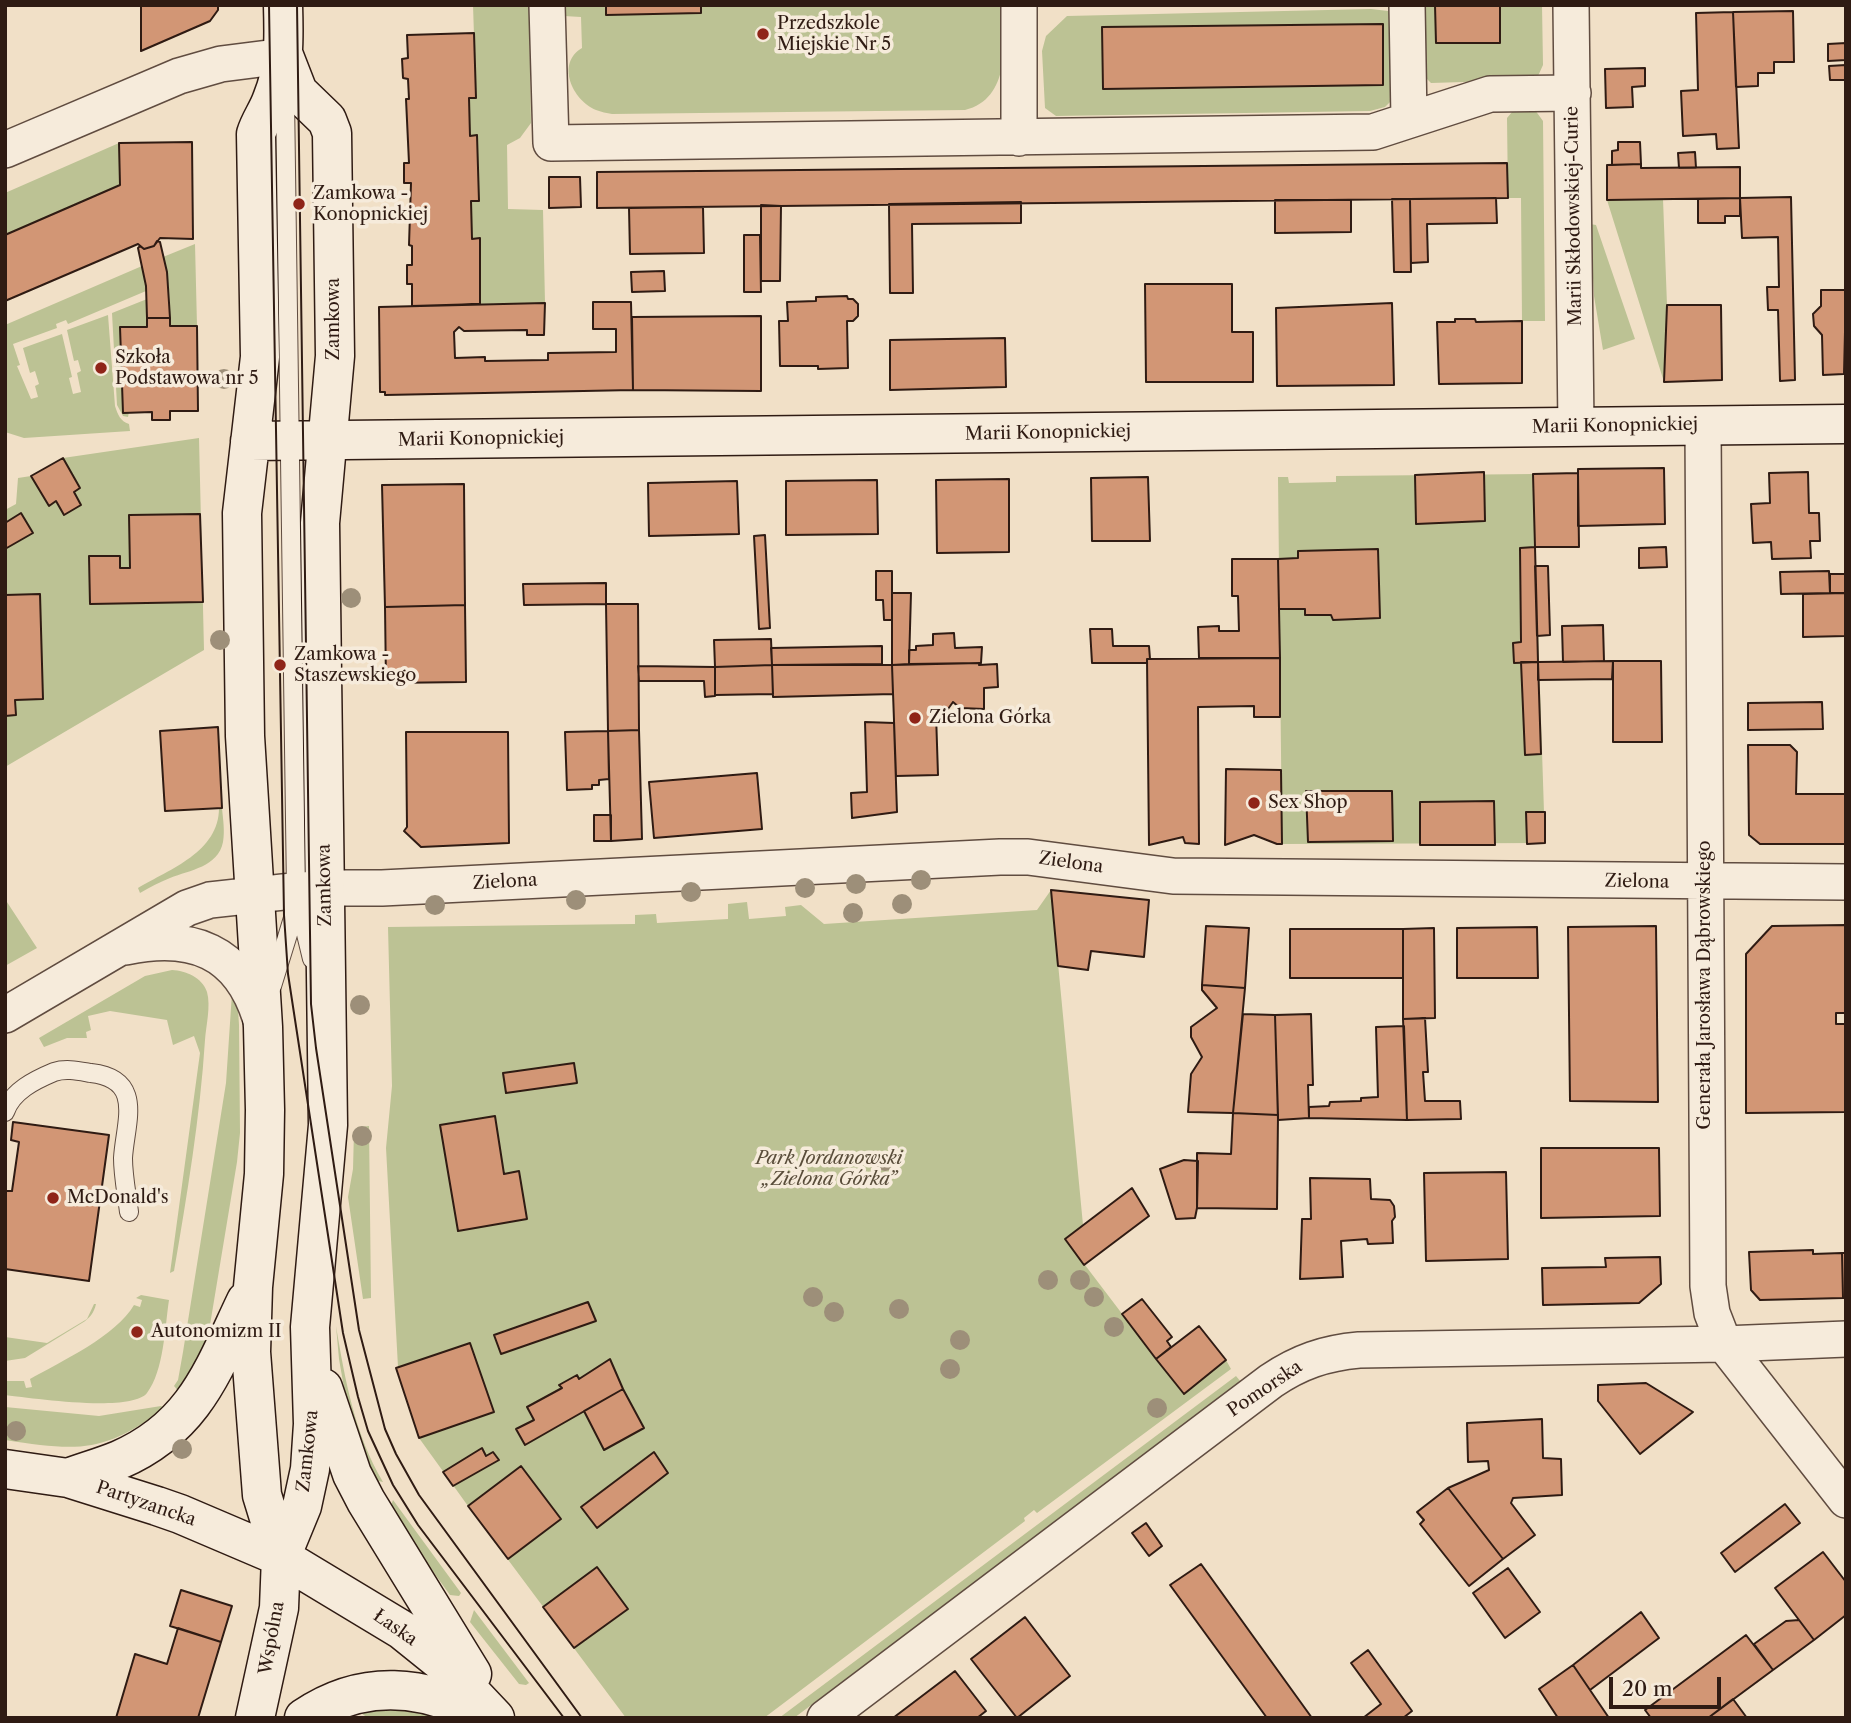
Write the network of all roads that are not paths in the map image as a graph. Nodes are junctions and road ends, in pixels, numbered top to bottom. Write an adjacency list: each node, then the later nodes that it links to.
1 (283, 5): 6 (street, Zamkowa)
2 (547, 5): 9 (street)
3 (1019, 5): 9 (street)
4 (1407, 5): 8 (street)
5 (1571, 5): 7 (street, Marii Skłodowskiej-Curie)
6 (284, 56): 10 (street); 14 (street, Zamkowa); 15 (street, Zamkowa)
7 (1573, 93): 8 (street); 13 (street, Marii Skłodowskiej-Curie)
8 (1409, 119): 9 (street)
9 (1019, 138)
10 (5, 150)
11 (1846, 424): 12 (street, Marii Konopnickiej)
12 (1703, 425): 13 (street, Marii Konopnickiej); 16 (street, Generała Jarosława Dąbrowskiego)
13 (1576, 427): 14 (street, Marii Konopnickiej)
14 (309, 440): 15 (street, Marii Konopnickiej); 18 (street, Zamkowa)
15 (250, 441): 19 (street, Zamkowa)
16 (1704, 882): 17 (street, Zielona); 18 (street, Zielona); 28 (street, Generała Jarosława Dąbrowskiego)
17 (1846, 882)
18 (311, 890): 19 (street, Zielona); 22 (lane); 26 (street, Zamkowa)
19 (255, 895): 20 (street, Zielona); 22 (street, Zamkowa)
20 (116, 949): 21 (street, Zielona); 22 (street)
21 (5, 1015)
22 (263, 1027): 25 (street, Zamkowa)
23 (5, 1112): 24 (lane)
24 (129, 1212)
25 (253, 1287): 30 (street); 32 (street, Zamkowa)
26 (310, 1327): 32 (street, Zamkowa); 36 (street)
27 (1846, 1339): 28 (street, Pomorska)
28 (1724, 1344): 31 (street, Generała Jarosława Dąbrowskiego); 37 (street, Pomorska)
29 (5, 1469): 30 (street, Partyzancka)
30 (68, 1478): 32 (street, Partyzancka)
31 (1846, 1500)
32 (281, 1557): 33 (street, Wspólna); 36 (street, Łaska)
33 (256, 1718)
34 (304, 1718): 35 (street)
35 (485, 1718)
36 (497, 1718)
37 (825, 1718)

